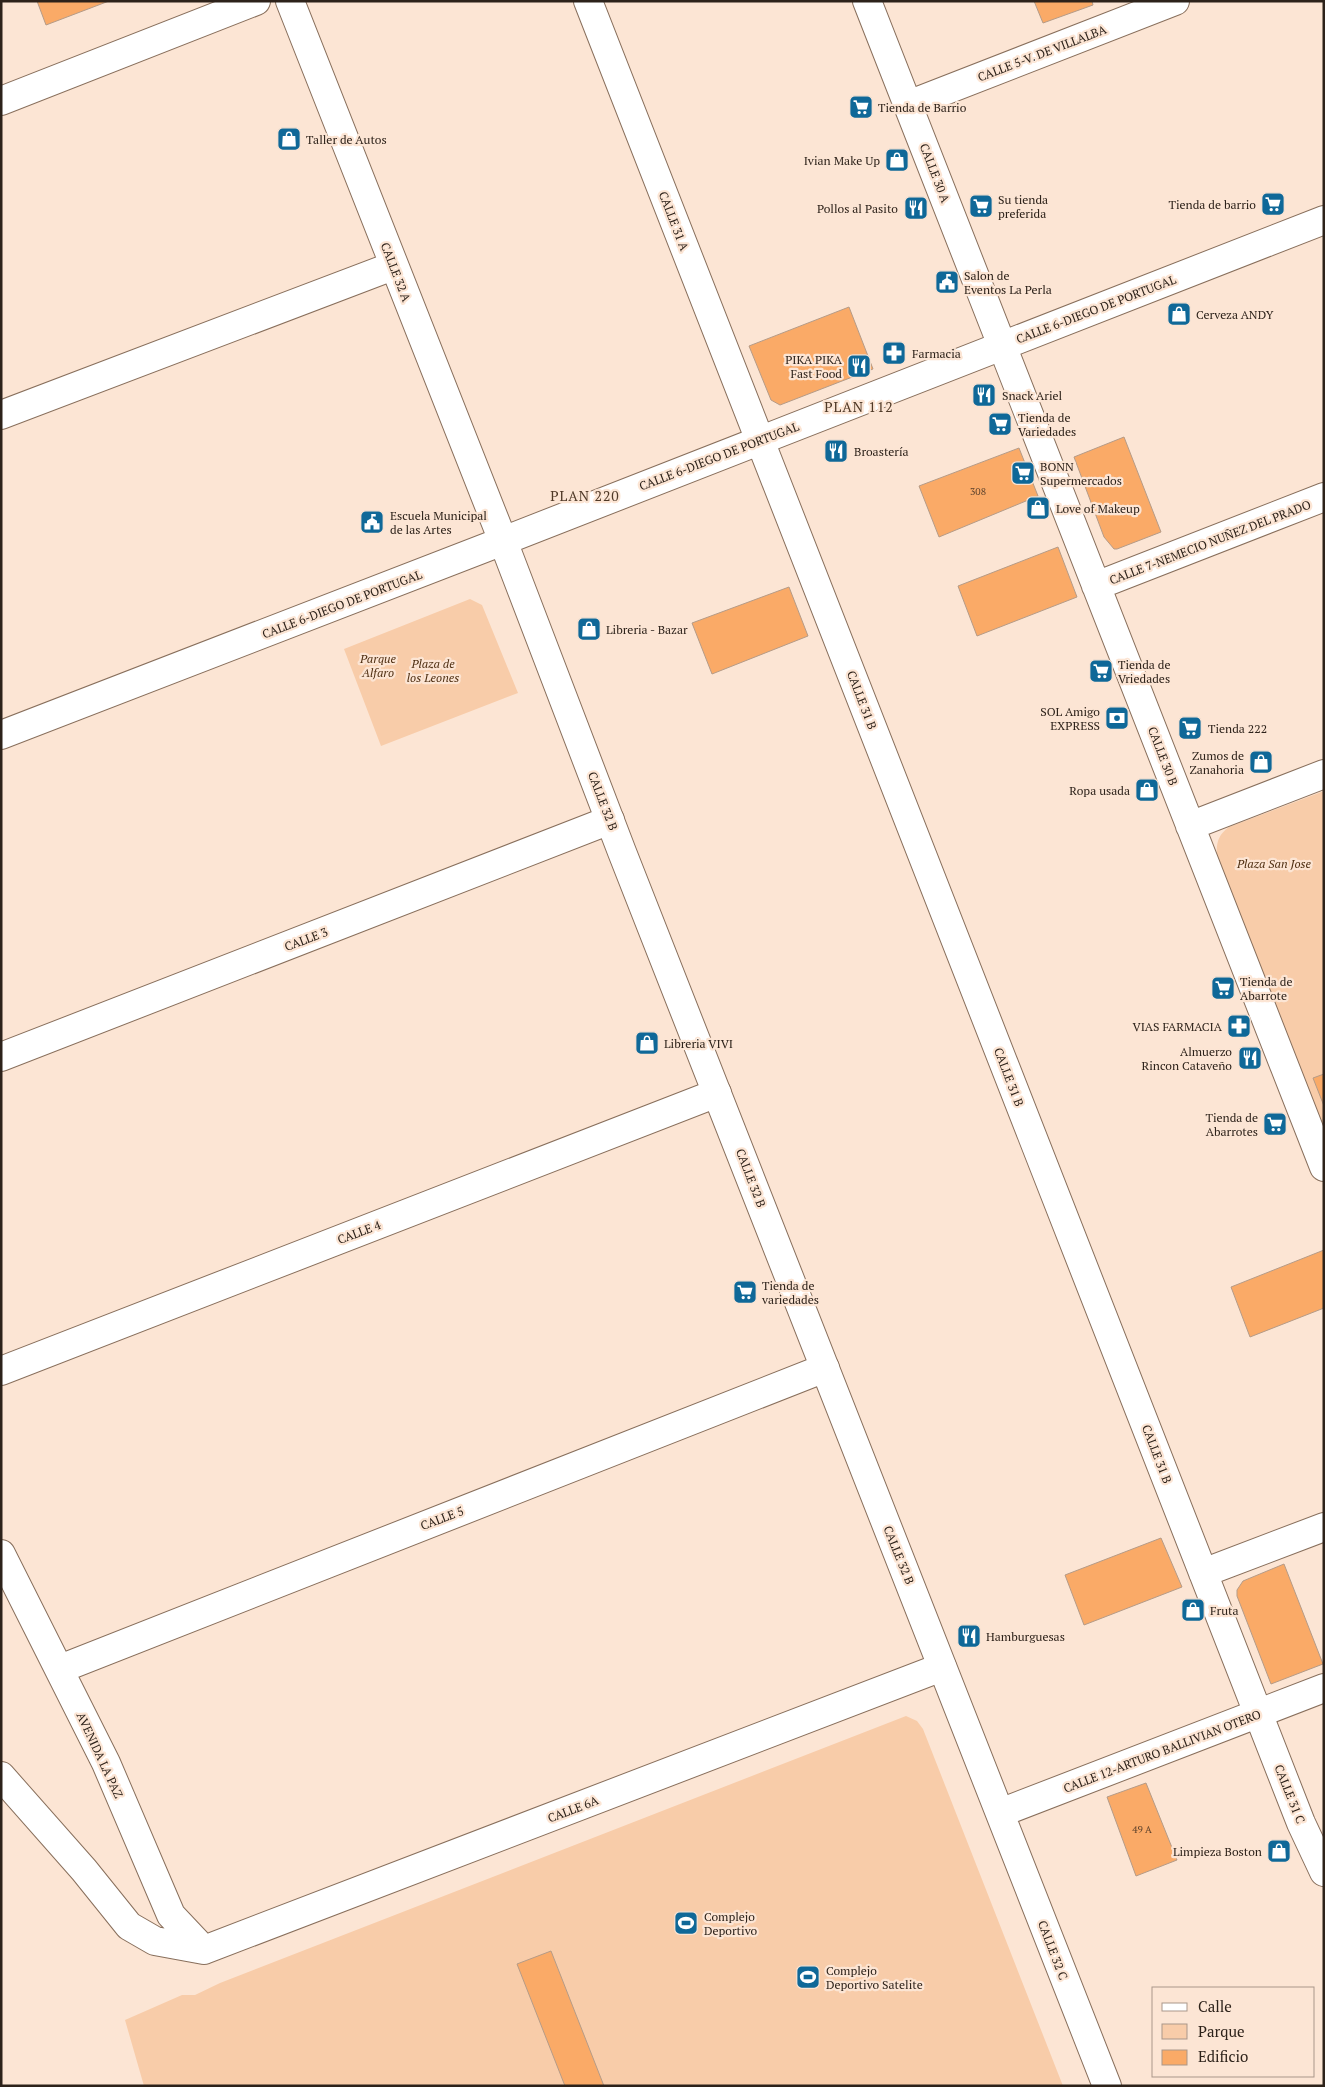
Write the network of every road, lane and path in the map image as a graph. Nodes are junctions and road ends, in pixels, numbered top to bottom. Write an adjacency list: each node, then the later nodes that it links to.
1 (256, 1): 6 (street)
2 (290, 1): 9 (street, CALLE 32 A)
3 (588, 1): 12 (street, CALLE 31 A)
4 (867, 1): 7 (street, CALLE 30 A)
5 (1175, 1): 7 (street, CALLE 5-V. DE VILLALBA)
6 (1, 102)
7 (908, 105): 10 (street, CALLE 30 A)
8 (1324, 220): 10 (street, CALLE 6-DIEGO DE PORTUGAL)
9 (393, 266): 11 (street); 14 (street, CALLE 32 A)
10 (1001, 345): 12 (street, CALLE 6-DIEGO DE PORTUGAL); 15 (street, CALLE 30 B)
11 (1, 415)
12 (760, 440): 14 (street, CALLE 6-DIEGO DE PORTUGAL); 27 (street, CALLE 31 B)
13 (1324, 497): 15 (street, CALLE 7-NEMECIO NUÑEZ DEL PRADO)
14 (503, 542): 16 (street, CALLE 6-DIEGO DE PORTUGAL); 18 (street, CALLE 32 B)
15 (1096, 586): 19 (street, CALLE 30 B)
16 (1, 735)
17 (1324, 774): 19 (street)
18 (610, 820): 20 (street, CALLE 3); 21 (street, CALLE 32 B)
19 (1190, 826): 22 (street, CALLE 30 B)
20 (1, 1057)
21 (717, 1093): 23 (street, CALLE 32 B); 24 (street, CALLE 4)
22 (1324, 1167)
23 (825, 1368): 28 (street, CALLE 32 B); 29 (street, CALLE 5)
24 (1, 1371)
25 (1324, 1526): 27 (street)
26 (1, 1554): 29 (street, AVENIDA LA PAZ)
27 (1203, 1573): 31 (street, CALLE 31 B)
28 (942, 1667): 33 (street, CALLE 32 B); 35 (street, CALLE 6A)
29 (60, 1669): 35 (street, AVENIDA LA PAZ)
30 (1324, 1688): 31 (street, CALLE 12-ARTURO BALLIVIAN OTERO)
31 (1259, 1714): 33 (street, CALLE 12-ARTURO BALLIVIAN OTERO); 34 (street, CALLE 31 C)
32 (1, 1776): 35 (street)
33 (1000, 1813): 36 (street, CALLE 32 C)
34 (1321, 1861)
35 (204, 1950)
36 (1107, 2086)

